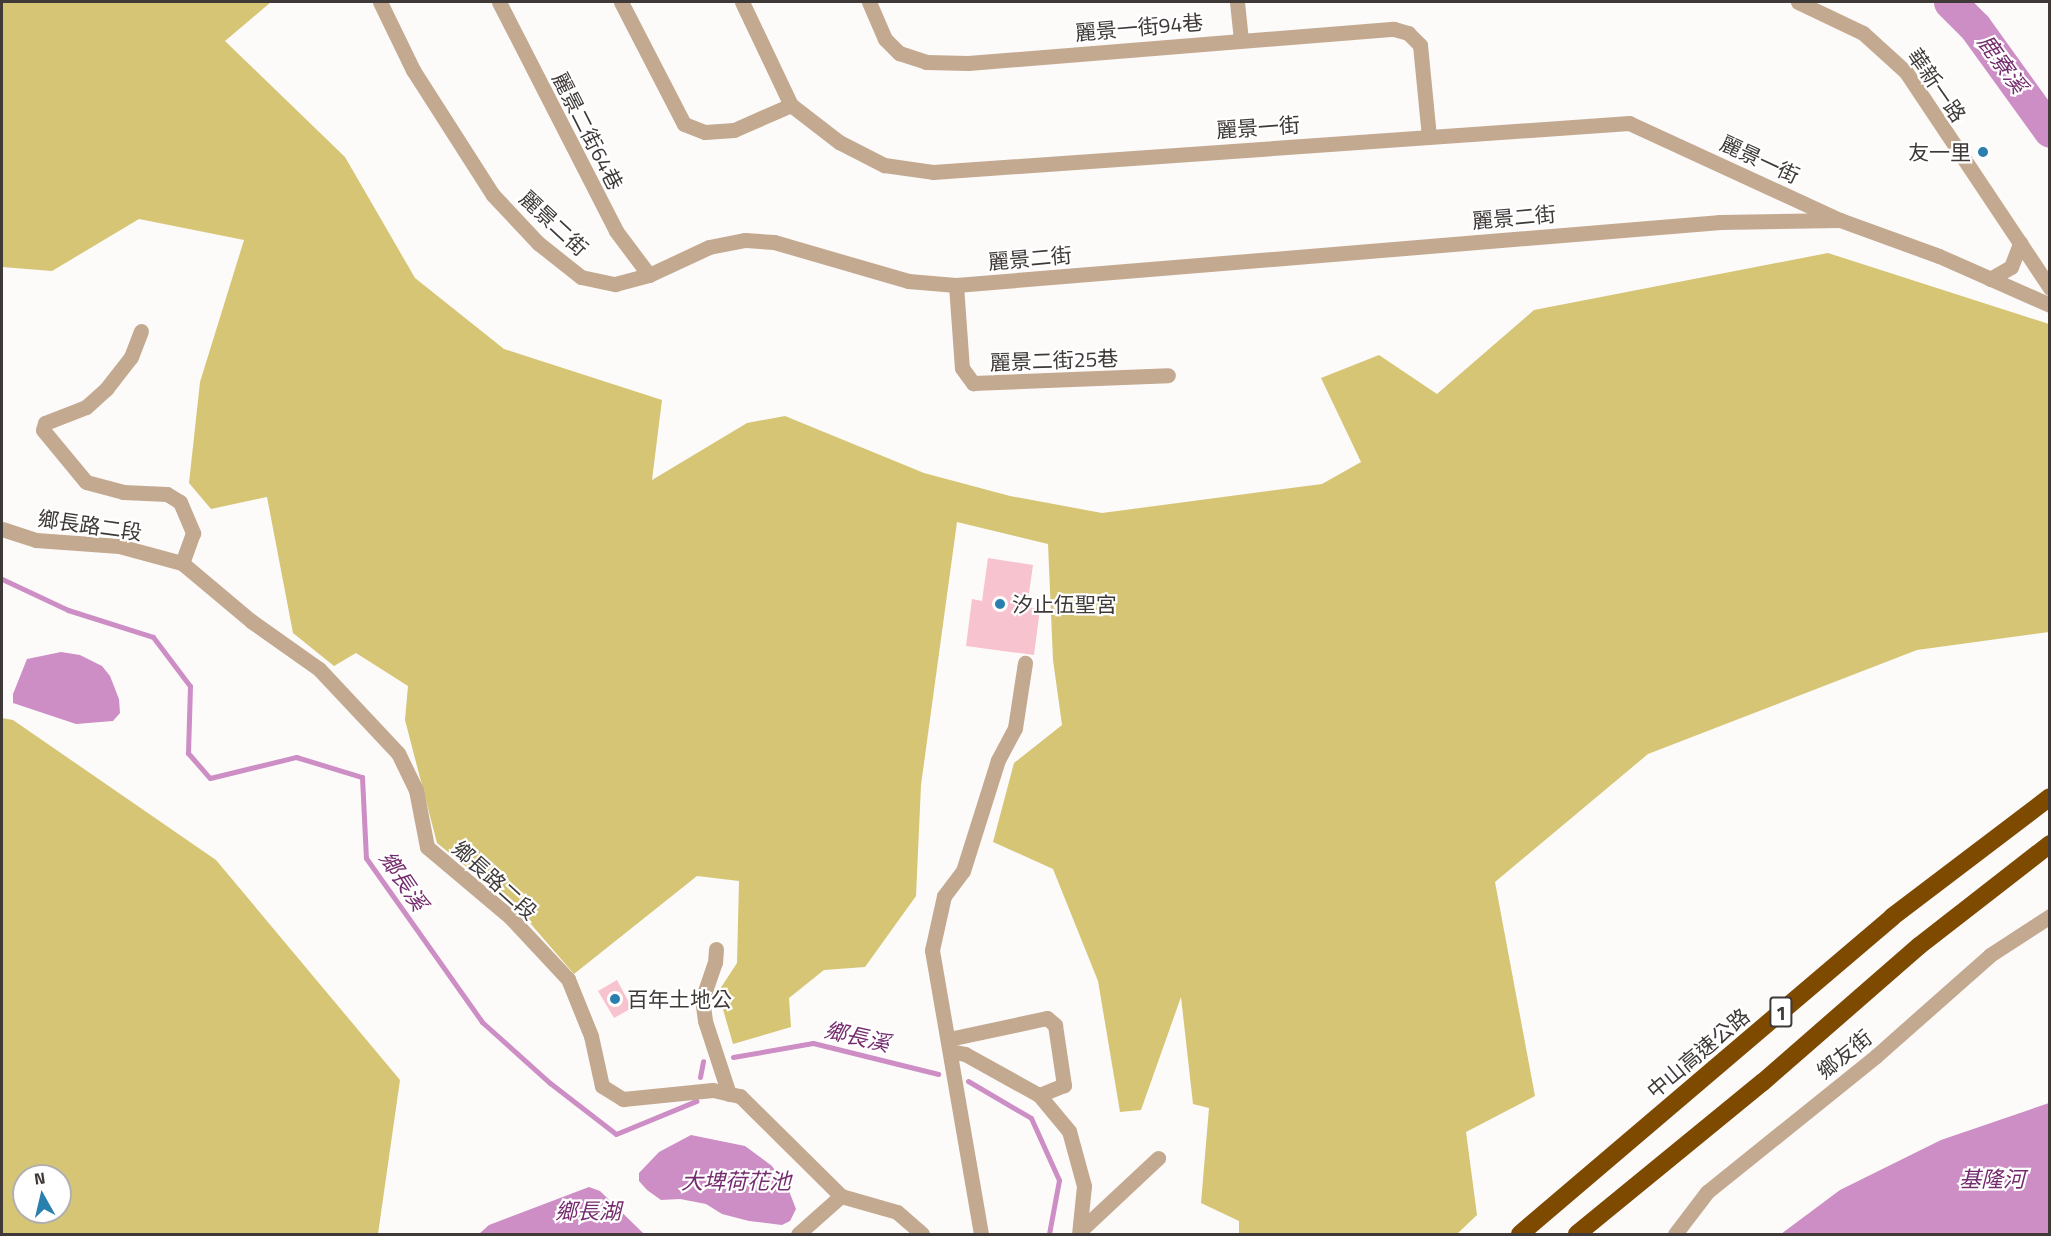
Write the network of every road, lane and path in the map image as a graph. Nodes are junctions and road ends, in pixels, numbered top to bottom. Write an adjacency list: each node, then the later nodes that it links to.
1 (380, 2): 13 (street, 麗景二街)
2 (499, 2): 13 (street, 麗景二街64巷)
3 (621, 2): 9 (street)
4 (742, 2): 9 (street, 麗景一街)
5 (869, 2): 8 (street, 麗景一街94巷)
6 (1237, 2): 8 (street)
7 (1798, 2): 12 (street, 華新一路)
8 (1241, 39): 10 (street, 麗景一街94巷)
9 (791, 105): 10 (street, 麗景一街)
10 (1430, 136): 11 (street, 麗景一街)
11 (1840, 220): 14 (street, 麗景一街); 15 (street, 麗景二街)
12 (2020, 243): 14 (street); 16 (street, 華新一路)
13 (649, 275): 15 (street, 麗景二街)
14 (1990, 279): 17 (street, 麗景一街)
15 (956, 285): 19 (street, 麗景二街25巷)
16 (2049, 288)
17 (2049, 305)
18 (141, 331): 21 (street)
19 (1168, 375)
20 (2, 529): 21 (street, 鄉長路二段)
21 (182, 563): 28 (street, 鄉長路二段)
22 (1025, 663): 27 (street)
23 (2049, 797): 36 (highway, 中山高速公路 / 1)
24 (2049, 844): 37 (highway, 1)
25 (2049, 916): 38 (street, 鄉友街)
26 (716, 949): 28 (street)
27 (950, 1045): 29 (street); 29 (street); 35 (street)
28 (729, 1094): 31 (street, 鄉長路二段)
29 (1039, 1095): 32 (street)
30 (1158, 1158): 32 (street)
31 (841, 1196): 33 (street); 34 (street, 鄉長路二段)
32 (1079, 1233)
33 (798, 1234)
34 (922, 1234)
35 (981, 1234)
36 (1520, 1234)
37 (1576, 1234)
38 (1675, 1234)

